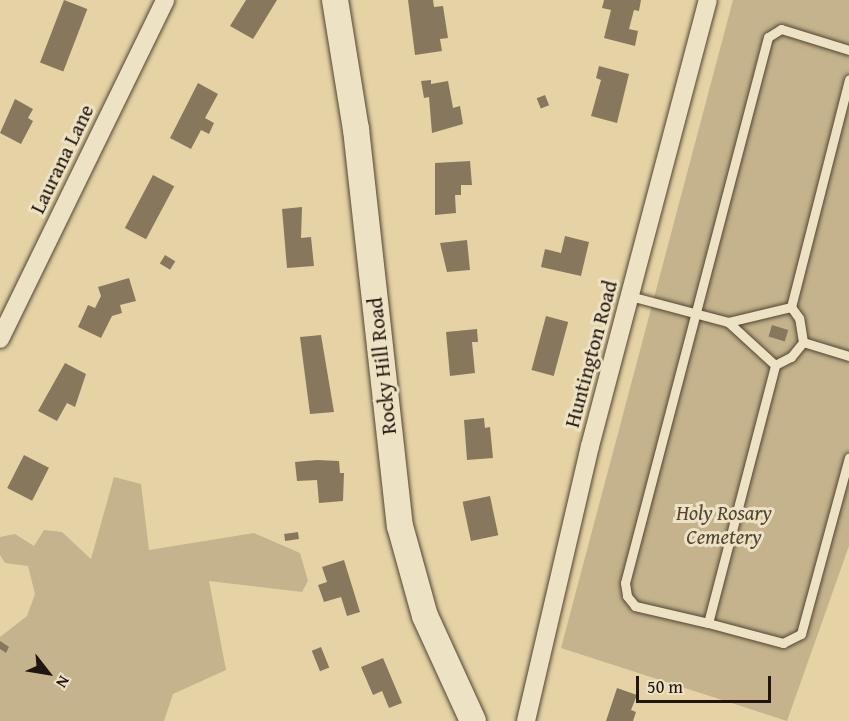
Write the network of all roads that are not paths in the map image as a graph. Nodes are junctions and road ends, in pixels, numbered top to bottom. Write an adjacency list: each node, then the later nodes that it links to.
1 (165, 0): 10 (street, Laurana Lane)
2 (335, 0): 16 (street, Rocky Hill Road)
3 (708, 0): 6 (street, Huntington Road)
4 (849, 50): 8 (lane)
5 (849, 79): 7 (lane)
6 (630, 296): 8 (lane); 17 (street, Huntington Road)
7 (791, 307): 9 (lane); 11 (lane)
8 (694, 313): 9 (lane); 15 (lane)
9 (728, 322): 13 (lane)
10 (0, 339)
11 (803, 342): 12 (lane); 13 (lane)
12 (849, 357)
13 (775, 365): 15 (lane)
14 (849, 457): 15 (lane)
15 (708, 623)
16 (473, 721)
17 (526, 721)

